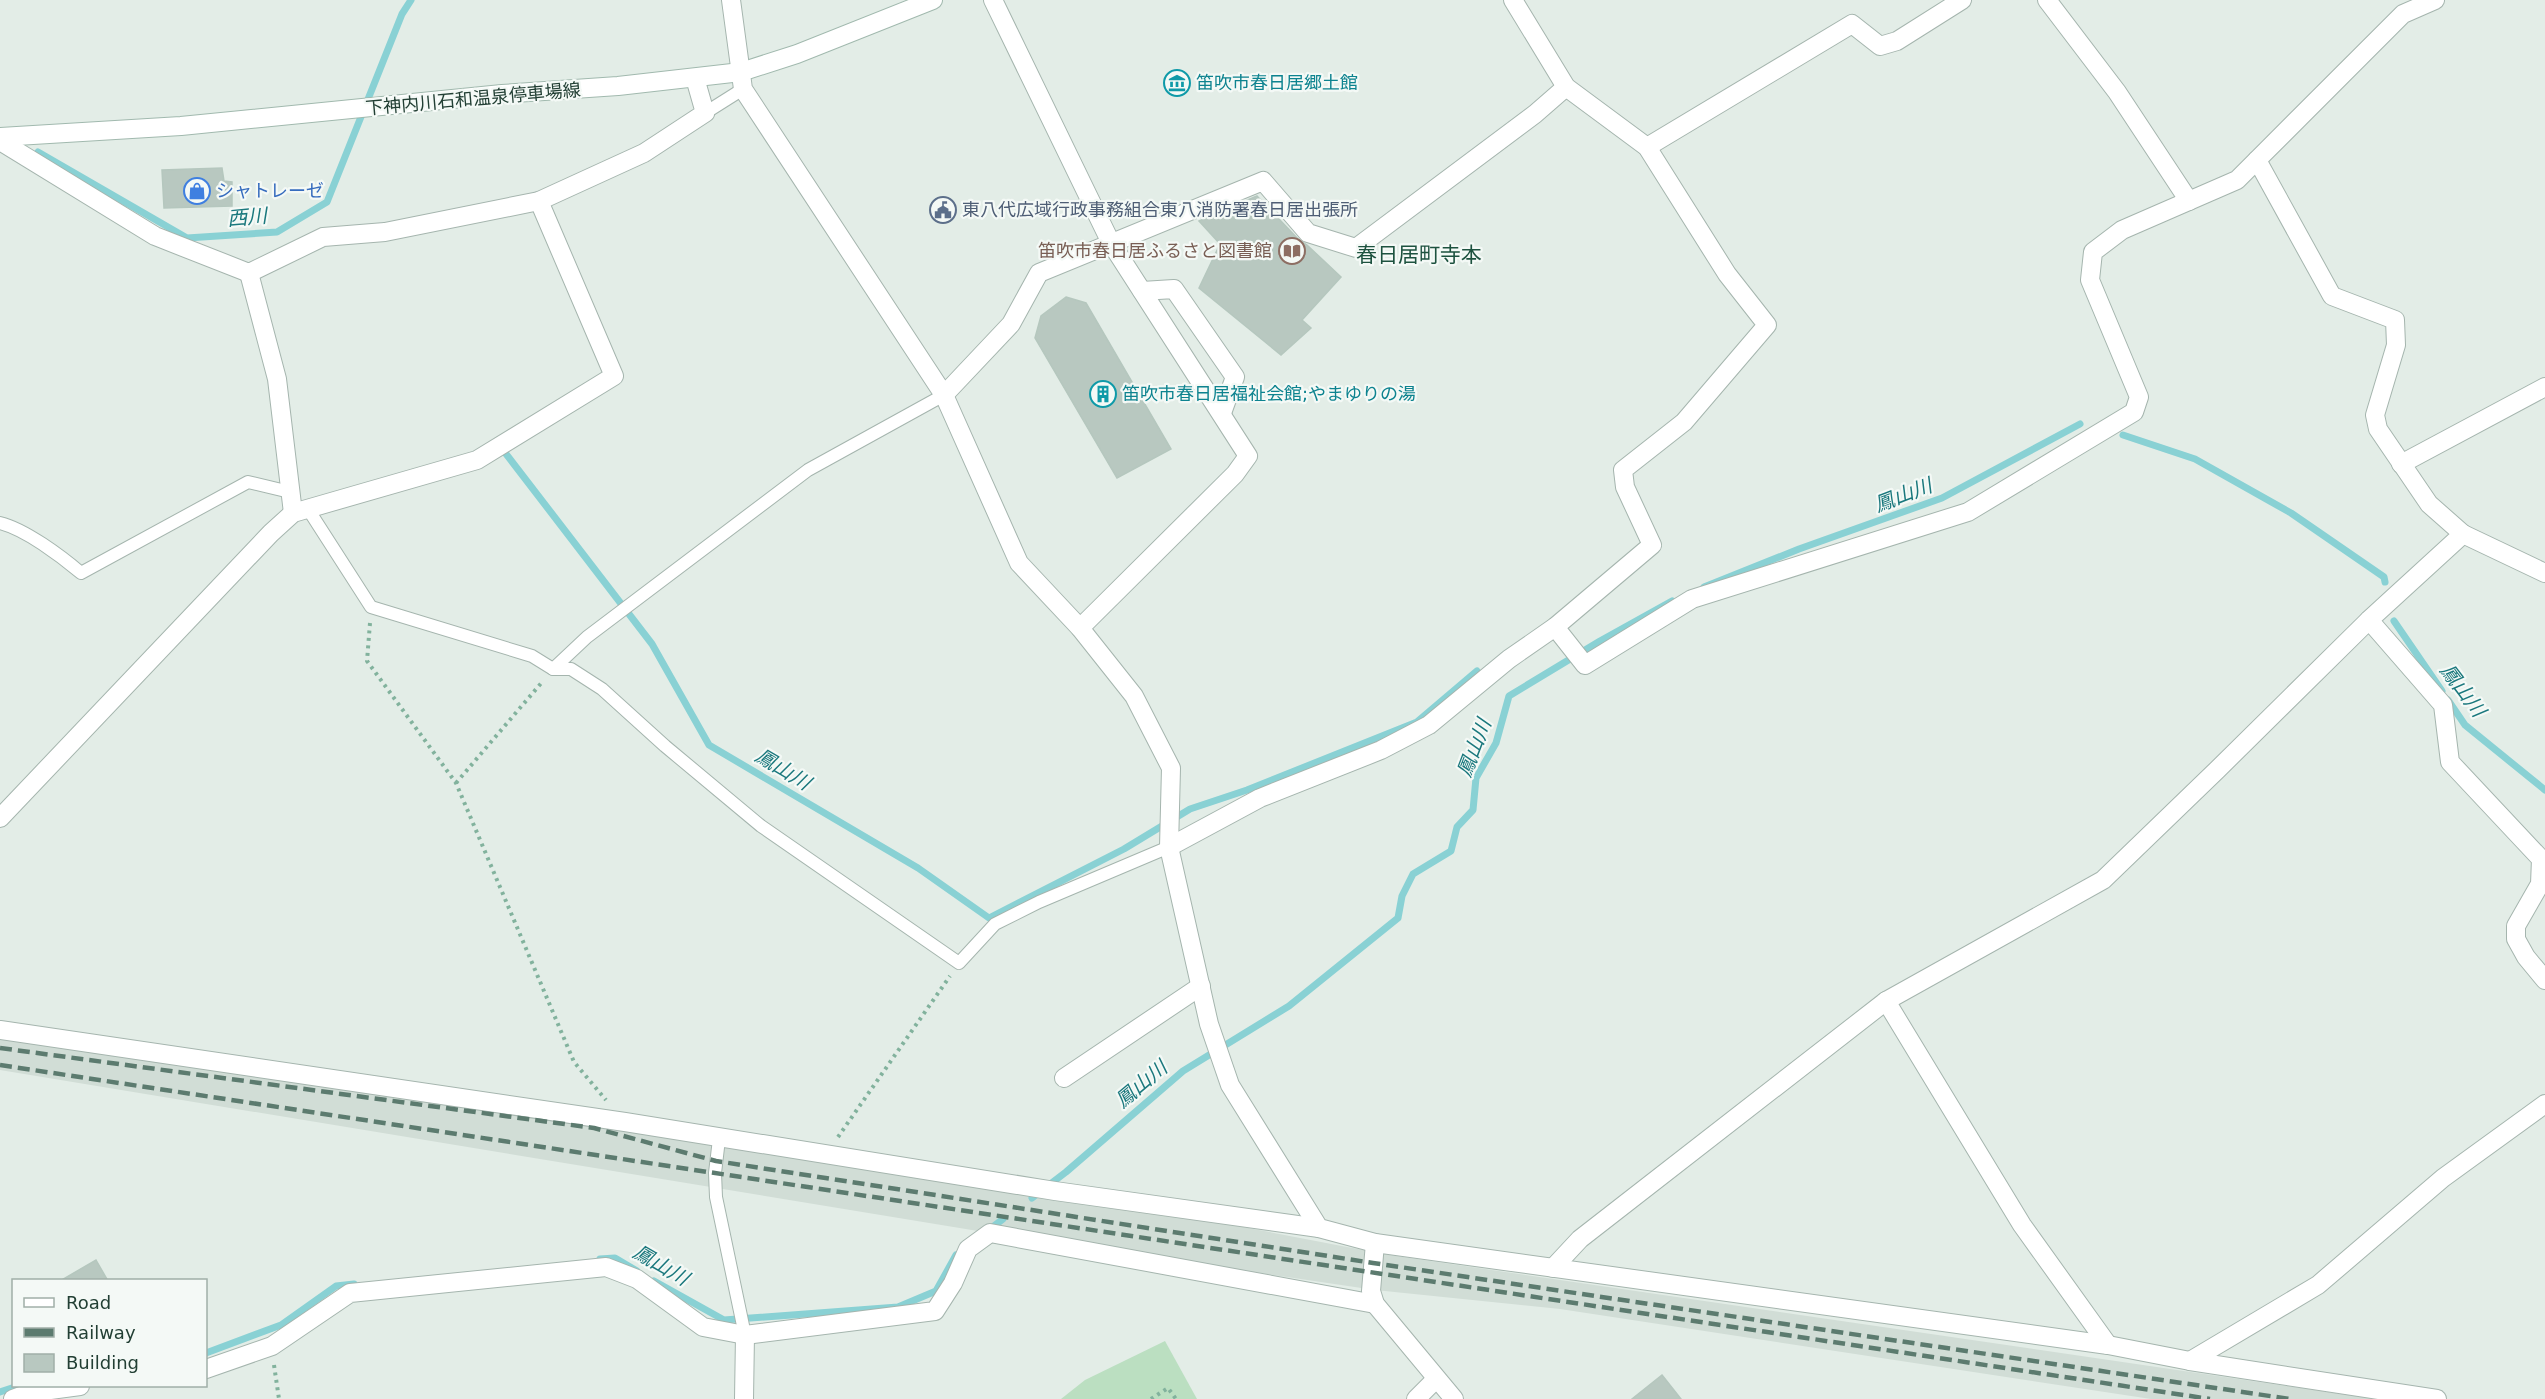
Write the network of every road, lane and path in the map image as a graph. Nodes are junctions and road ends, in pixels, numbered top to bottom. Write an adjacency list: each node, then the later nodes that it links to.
1 (731, 0): 9 (street)
2 (933, 0): 9 (street, 下神内川石和温泉停車場線)
3 (993, 0): 18 (street)
4 (1513, 0): 10 (street)
5 (1962, 0): 14 (street)
6 (2047, 0): 17 (street)
7 (2435, 0): 15 (street)
8 (694, 78): 9 (street, 下神内川石和温泉停車場線); 11 (street); 12 (street, 下神内川石和温泉停車場線)
9 (742, 81): 11 (lane); 22 (street)
10 (1566, 87): 14 (street); 18 (street)
11 (705, 113): 16 (street)
12 (0, 137)
13 (0, 141): 19 (street)
14 (1647, 147): 33 (street)
15 (2257, 160): 17 (street); 24 (street)
16 (539, 201): 19 (street); 26 (street)
17 (2188, 201): 33 (street)
18 (1111, 243): 20 (street); 22 (street)
19 (249, 273): 25 (street)
20 (1143, 291): 23 (street); 23 (street)
21 (2545, 387): 24 (street)
22 (944, 395): 32 (street); 34 (lane)
23 (1222, 413): 32 (street)
24 (2401, 464): 28 (street)
25 (290, 492): 26 (street); 27 (lane)
26 (300, 511): 30 (lane); 36 (street)
27 (0, 523)
28 (2463, 534): 29 (street); 31 (street)
29 (2542, 567)
30 (371, 607): 34 (lane); 35 (path)
31 (2369, 620): 39 (street); 41 (street)
32 (1080, 627): 37 (street)
33 (1560, 632): 37 (street)
34 (553, 669): 35 (path); 38 (lane)
35 (456, 783): 45 (path)
36 (0, 818)
37 (1169, 847): 38 (lane); 40 (street)
38 (959, 963): 47 (path)
39 (2545, 980)
40 (1201, 986): 43 (street); 48 (street)
41 (1886, 1001): 50 (street); 53 (street)
42 (0, 1030): 45 (street)
43 (1064, 1078)
44 (2545, 1104): 55 (street)
45 (625, 1122): 46 (street)
46 (719, 1139): 47 (street); 52 (lane)
47 (826, 1155): 48 (street)
48 (1319, 1228): 49 (street)
49 (1375, 1243): 50 (street); 51 (street)
50 (1553, 1268): 53 (street)
51 (1373, 1297): 52 (street); 57 (street)
52 (745, 1335): 54 (street); 61 (street)
53 (2108, 1345): 55 (street)
54 (272, 1346): 56 (street); 60 (path)
55 (2190, 1361): 66 (street)
56 (207, 1369)
57 (1436, 1379): 64 (street); 65 (street)
58 (73, 1387): 59 (street)
59 (13, 1399)
60 (279, 1399)
61 (744, 1399)
62 (1150, 1399): 63 (path)
63 (1176, 1399)
64 (1416, 1399)
65 (1454, 1399)
66 (2437, 1399)

